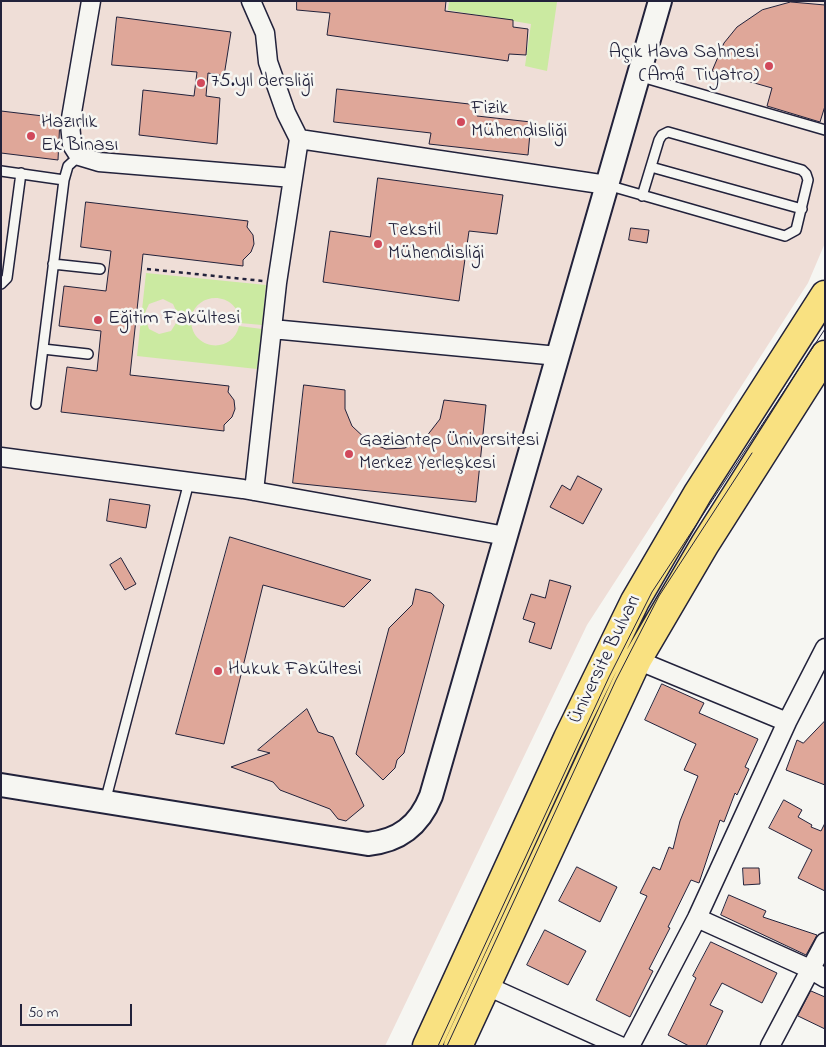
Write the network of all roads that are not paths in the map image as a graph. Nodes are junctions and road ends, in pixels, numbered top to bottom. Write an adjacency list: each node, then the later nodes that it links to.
1 (91, 1): 7 (street)
2 (251, 1): 6 (street)
3 (660, 1): 4 (street)
4 (638, 76): 5 (lane); 13 (street)
5 (825, 130)
6 (299, 140): 11 (street); 13 (street)
7 (80, 156): 11 (street); 12 (lane)
8 (651, 167): 14 (lane); 15 (lane); 15 (lane)
9 (1, 171): 10 (lane)
10 (21, 173): 12 (lane); 18 (lane)
11 (293, 178): 20 (street)
12 (64, 180): 16 (lane)
13 (607, 184): 14 (lane); 24 (street)
14 (642, 196): 15 (lane)
15 (802, 209)
16 (52, 264): 17 (lane); 21 (lane)
17 (100, 269)
18 (1, 284)
19 (825, 295): 39 (main road, Üniversite Bulvarı)
20 (272, 329): 24 (street); 28 (street)
21 (43, 349): 22 (lane); 25 (lane)
22 (88, 354)
23 (825, 355): 31 (main road, Üniversite Bulvarı)
24 (558, 356): 29 (street)
25 (36, 404)
26 (1, 457): 27 (street)
27 (189, 482): 28 (street); 34 (lane)
28 (254, 491): 29 (street)
29 (506, 536): 34 (street)
30 (825, 648): 32 (street)
31 (637, 660): 32 (street); 38 (main road, Üniversite Bulvarı)
32 (787, 722): 35 (street)
33 (1, 785): 34 (street)
34 (105, 802)
35 (697, 918): 37 (street); 42 (street)
36 (825, 942): 37 (street)
37 (818, 973): 43 (street)
38 (487, 986): 40 (main road, Üniversite Bulvarı); 41 (street)
39 (426, 1046)
40 (458, 1046)
41 (620, 1046)
42 (630, 1046)
43 (770, 1046)

